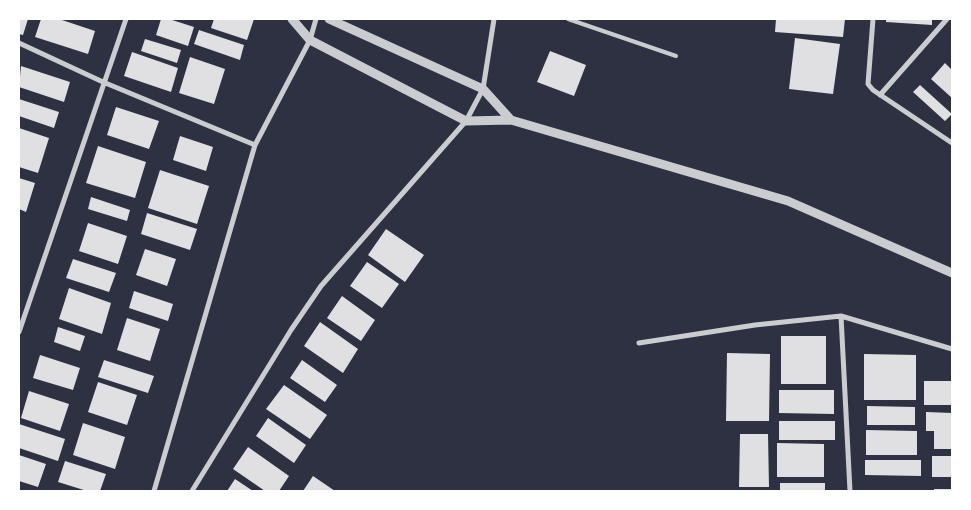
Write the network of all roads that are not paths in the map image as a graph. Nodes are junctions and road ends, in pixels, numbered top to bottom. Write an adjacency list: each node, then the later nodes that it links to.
1 (126, 19): 12 (street)
2 (292, 19): 9 (street)
3 (316, 19): 9 (street)
4 (329, 19): 13 (street)
5 (494, 19): 13 (street)
6 (568, 19): 11 (lane)
7 (874, 19): 14 (street)
8 (947, 19): 14 (street)
9 (310, 40): 16 (street); 18 (street)
10 (19, 43): 12 (street)
11 (676, 56)
12 (103, 82): 18 (street); 21 (street)
13 (483, 89): 15 (street); 16 (street)
14 (880, 95): 17 (street)
15 (511, 120): 16 (street); 19 (street)
16 (466, 121): 25 (street)
17 (952, 143)
18 (255, 145): 24 (street)
19 (952, 272)
20 (841, 316): 22 (street); 23 (street); 26 (street)
21 (19, 332)
22 (639, 343)
23 (952, 350)
24 (154, 491)
25 (192, 491)
26 (850, 491)

